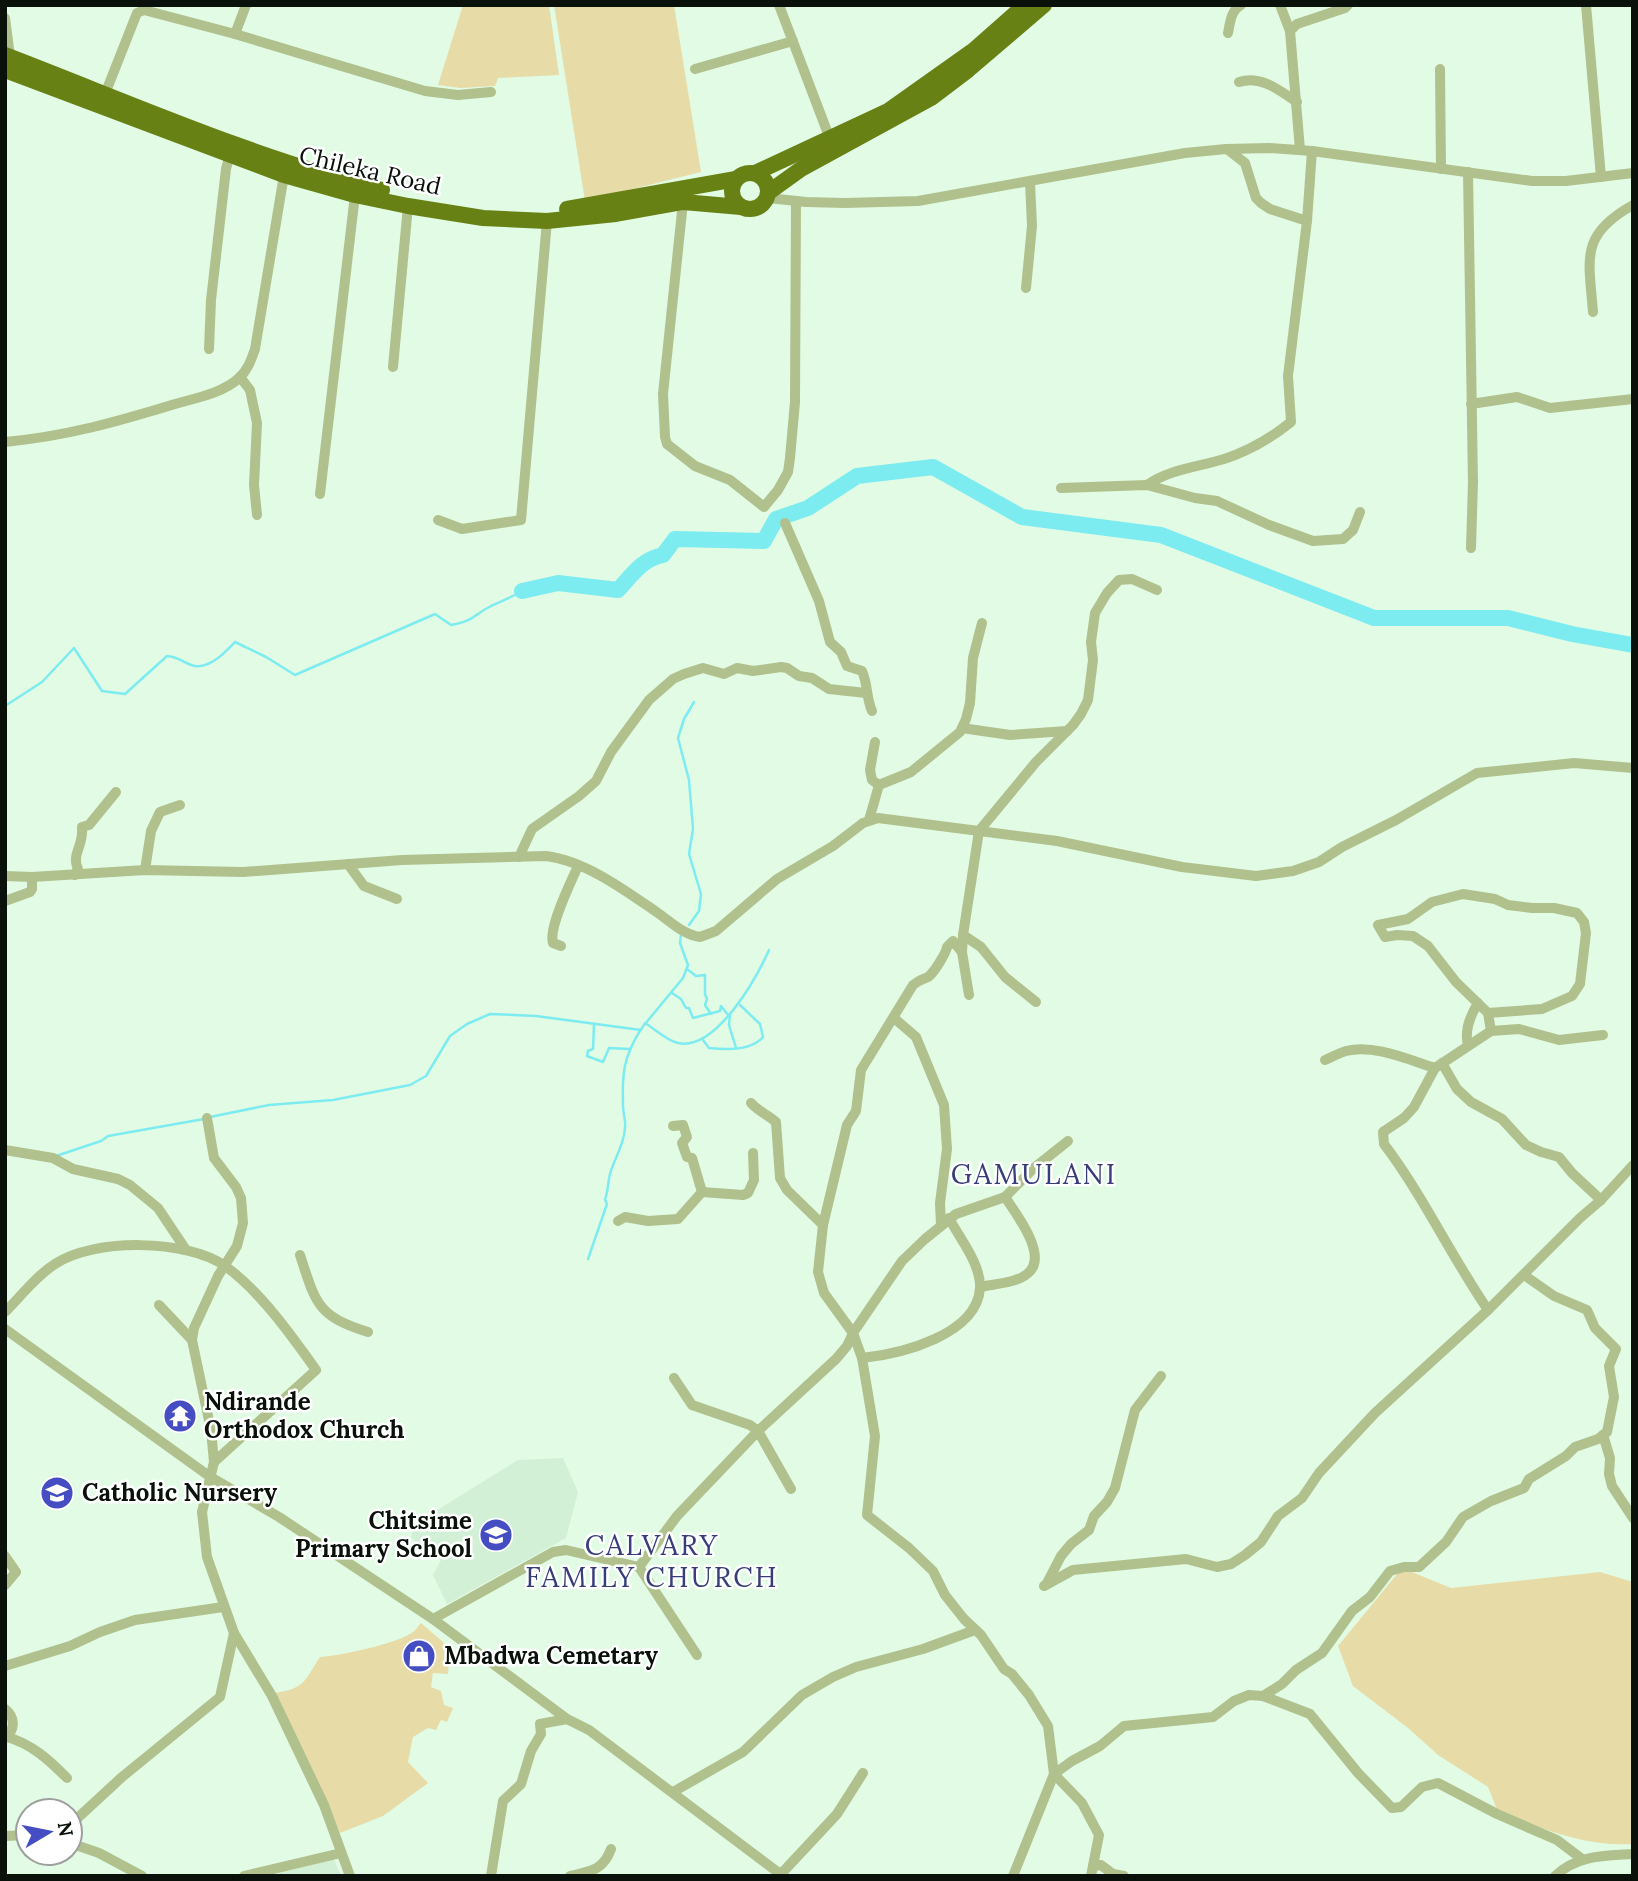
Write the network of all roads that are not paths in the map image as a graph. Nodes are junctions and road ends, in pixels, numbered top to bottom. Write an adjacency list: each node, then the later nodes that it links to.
1 (246, 5): 12 (street)
2 (779, 5): 13 (street)
3 (1025, 5): 21 (highway, Chileka Road)
4 (1044, 5): 35 (highway, Chileka Road)
5 (1241, 5): 11 (street)
6 (1280, 5): 10 (street)
7 (1348, 5): 10 (street)
8 (1586, 5): 31 (street)
9 (5, 18): 14 (street)
10 (1290, 31): 20 (street)
11 (1228, 33)
12 (235, 34): 18 (street); 19 (street)
13 (793, 41): 15 (street); 21 (street)
14 (7, 61): 19 (highway, Chileka Road); 25 (highway, Chileka Road)
15 (695, 69)
16 (1440, 69): 26 (street)
17 (1239, 82): 20 (street)
18 (491, 92)
19 (105, 94): 32 (highway, Chileka Road)
20 (1297, 102): 23 (street)
21 (830, 139): 28 (highway, Chileka Road)
22 (1226, 149): 23 (street); 33 (street); 42 (street)
23 (1300, 150): 24 (street)
24 (1312, 151): 26 (street); 42 (street)
25 (230, 154): 30 (highway, Chileka Road); 45 (street)
26 (1441, 169): 27 (street)
27 (1468, 172): 31 (street); 49 (street)
28 (755, 173): 32 (highway, Chileka Road); 35 (highway)
29 (1633, 173): 31 (street)
30 (284, 174): 34 (highway, Chileka Road); 47 (street)
31 (1601, 177)
32 (736, 179): 40 (highway)
33 (1030, 183): 36 (street); 43 (street)
34 (355, 195): 39 (highway, Chileka Road); 53 (street)
35 (768, 195): 36 (street); 40 (highway, Chileka Road)
36 (796, 201): 37 (street)
37 (683, 202): 40 (highway, Chileka Road); 41 (highway, Chileka Road)
38 (1633, 205): 44 (street)
39 (408, 206): 41 (highway, Chileka Road); 46 (street)
40 (741, 206)
41 (547, 221): 56 (street)
42 (1307, 221): 51 (street)
43 (1026, 288)
44 (1593, 312)
45 (209, 349)
46 (393, 367)
47 (240, 377): 50 (street); 55 (street)
48 (1633, 399): 49 (street)
49 (1471, 404): 58 (street)
50 (5, 442)
51 (1147, 485): 52 (street); 54 (street)
52 (1061, 488)
53 (320, 494)
54 (1360, 512)
55 (257, 515)
56 (438, 520)
57 (785, 523): 61 (street)
58 (1471, 548)
59 (1157, 590): 64 (street)
60 (982, 622): 63 (street)
61 (866, 693): 62 (street); 72 (street)
62 (872, 711)
63 (961, 728): 64 (street); 67 (street)
64 (1067, 731): 71 (street)
65 (874, 743): 67 (street)
66 (1633, 768): 71 (street)
67 (879, 785): 70 (street)
68 (116, 792): 76 (street)
69 (180, 805): 75 (street)
70 (869, 820): 71 (street); 74 (street)
71 (979, 831): 81 (street)
72 (519, 857): 73 (street); 74 (street)
73 (348, 864): 75 (street); 79 (street)
74 (578, 866): 82 (street)
75 (145, 870): 76 (street)
76 (75, 875): 78 (street)
77 (5, 876): 78 (street)
78 (32, 877): 80 (street)
79 (397, 899)
80 (5, 901)
81 (963, 935): 83 (street); 85 (street)
82 (561, 946)
83 (962, 952): 84 (street); 88 (street)
84 (969, 995)
85 (1036, 1002)
86 (1478, 1003): 87 (street); 87 (street); 91 (street)
87 (1488, 1013): 89 (street)
88 (894, 1018): 105 (street); 106 (street)
89 (1491, 1031): 90 (street); 91 (street)
90 (1603, 1035)
91 (1468, 1045): 93 (street)
92 (1325, 1060): 93 (street)
93 (1439, 1065): 103 (street); 113 (street)
94 (751, 1103): 106 (street)
95 (207, 1118): 109 (street)
96 (673, 1126): 101 (street)
97 (1068, 1141): 102 (street)
98 (5, 1150): 107 (street)
99 (754, 1153): 101 (street)
100 (1633, 1165): 103 (street)
101 (702, 1192): 104 (street)
102 (1005, 1197): 105 (street); 111 (street)
103 (1601, 1200): 110 (street)
104 (618, 1221)
105 (945, 1222): 111 (street); 117 (street)
106 (823, 1225): 117 (street)
107 (186, 1250): 109 (street); 114 (street)
108 (300, 1255): 116 (street)
109 (225, 1266): 118 (street); 124 (street)
110 (1524, 1275): 113 (street); 123 (street)
111 (980, 1287): 119 (street)
112 (159, 1305): 118 (street)
113 (1488, 1310): 120 (street)
114 (5, 1312)
115 (6, 1330): 125 (street)
116 (368, 1332)
117 (853, 1333): 119 (street); 122 (street)
118 (192, 1340): 124 (street)
119 (862, 1358): 133 (street)
120 (1161, 1376)
121 (674, 1378): 122 (street)
122 (758, 1431): 126 (street); 129 (street)
123 (1603, 1435): 127 (street); 137 (street)
124 (214, 1462): 125 (street)
125 (209, 1476): 131 (street); 132 (street)
126 (792, 1489)
127 (1633, 1518)
128 (5, 1556): 130 (street)
129 (639, 1567): 132 (street); 135 (street)
130 (5, 1585)
131 (223, 1607): 134 (street); 136 (street)
132 (433, 1619): 139 (street)
133 (975, 1630): 142 (street); 144 (street)
134 (234, 1633): 145 (street); 148 (street)
135 (697, 1655)
136 (5, 1666)
137 (1264, 1696): 142 (street); 150 (street)
138 (5, 1709): 140 (street)
139 (567, 1719): 144 (street); 157 (street)
140 (6, 1737): 143 (street)
141 (863, 1773): 153 (street)
142 (1054, 1774): 151 (street); 152 (street)
143 (67, 1778)
144 (673, 1792): 153 (street)
145 (84, 1812)
146 (84, 1848): 154 (street)
147 (611, 1849): 158 (street)
148 (341, 1853): 155 (street); 156 (street)
149 (1633, 1854): 150 (street)
150 (1582, 1859): 160 (street)
151 (1092, 1871): 159 (street)
152 (1017, 1873)
153 (782, 1875)
154 (142, 1876)
155 (244, 1876)
156 (350, 1876)
157 (491, 1876)
158 (569, 1876)
159 (1124, 1876)
160 (1555, 1876)

